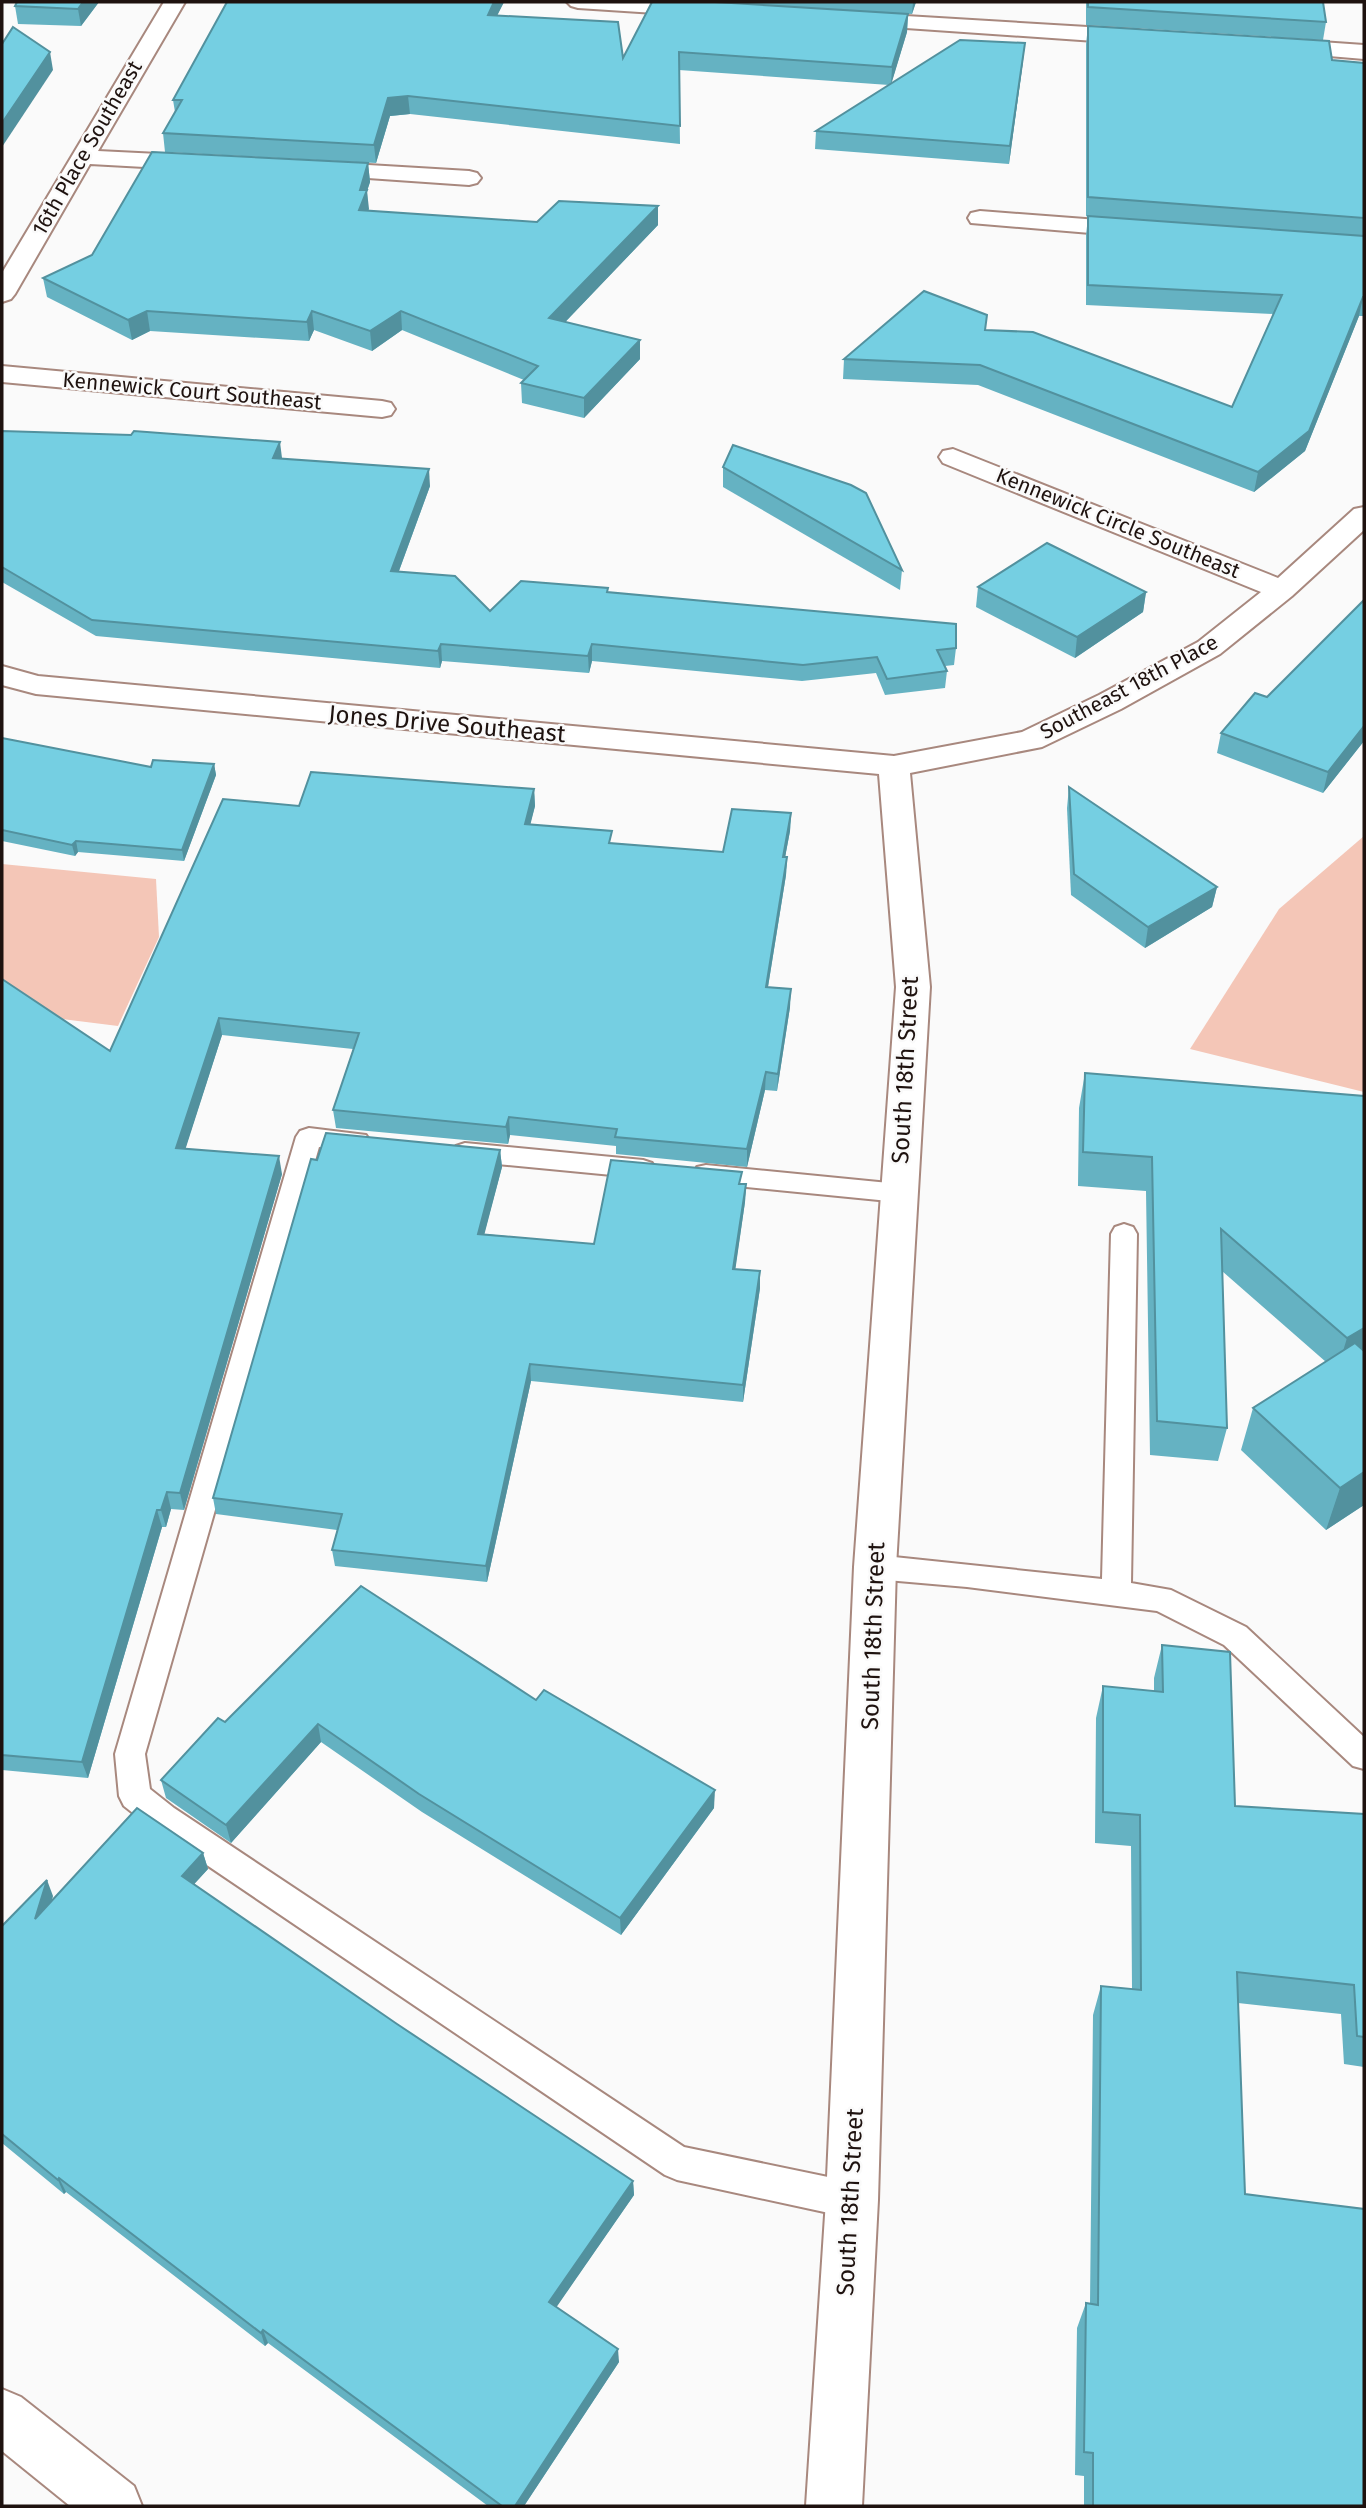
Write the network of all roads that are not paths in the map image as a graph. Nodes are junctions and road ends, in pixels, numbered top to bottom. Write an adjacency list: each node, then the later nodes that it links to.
1 (174, 2): 11 (street, 16th Place Southeast)
2 (578, 2): 3 (street)
3 (586, 2): 5 (street)
4 (993, 2): 7 (street)
5 (724, 11)
6 (835, 18): 7 (street)
7 (987, 27): 8 (street)
8 (1155, 38)
9 (1253, 45): 10 (street)
10 (1364, 52)
11 (82, 157): 12 (street); 17 (street, 16th Place Southeast)
12 (220, 164)
13 (289, 168): 14 (street)
14 (468, 178)
15 (980, 218): 16 (street)
16 (1158, 232)
17 (2, 294)
18 (2, 374): 19 (street, Kennewick Court Southeast)
19 (383, 409)
20 (953, 457): 22 (street, Kennewick Circle Southeast)
21 (1364, 514): 22 (street, Southeast 18th Place)
22 (1282, 590): 24 (street, Southeast 18th Place)
23 (2, 675): 24 (street, Jones Drive Southeast)
24 (894, 766): 27 (street, South 18th Street)
25 (378, 1143): 32 (lane)
26 (433, 1149): 27 (lane)
27 (899, 1193): 29 (street, South 18th Street)
28 (1124, 1234): 30 (lane)
29 (875, 1567): 30 (lane); 32 (street, South 18th Street)
30 (1116, 1593): 31 (lane)
31 (1364, 1756)
32 (852, 2200): 35 (street, South 18th Street)
33 (2, 2416): 34 (street)
34 (114, 2506)
35 (834, 2506)

